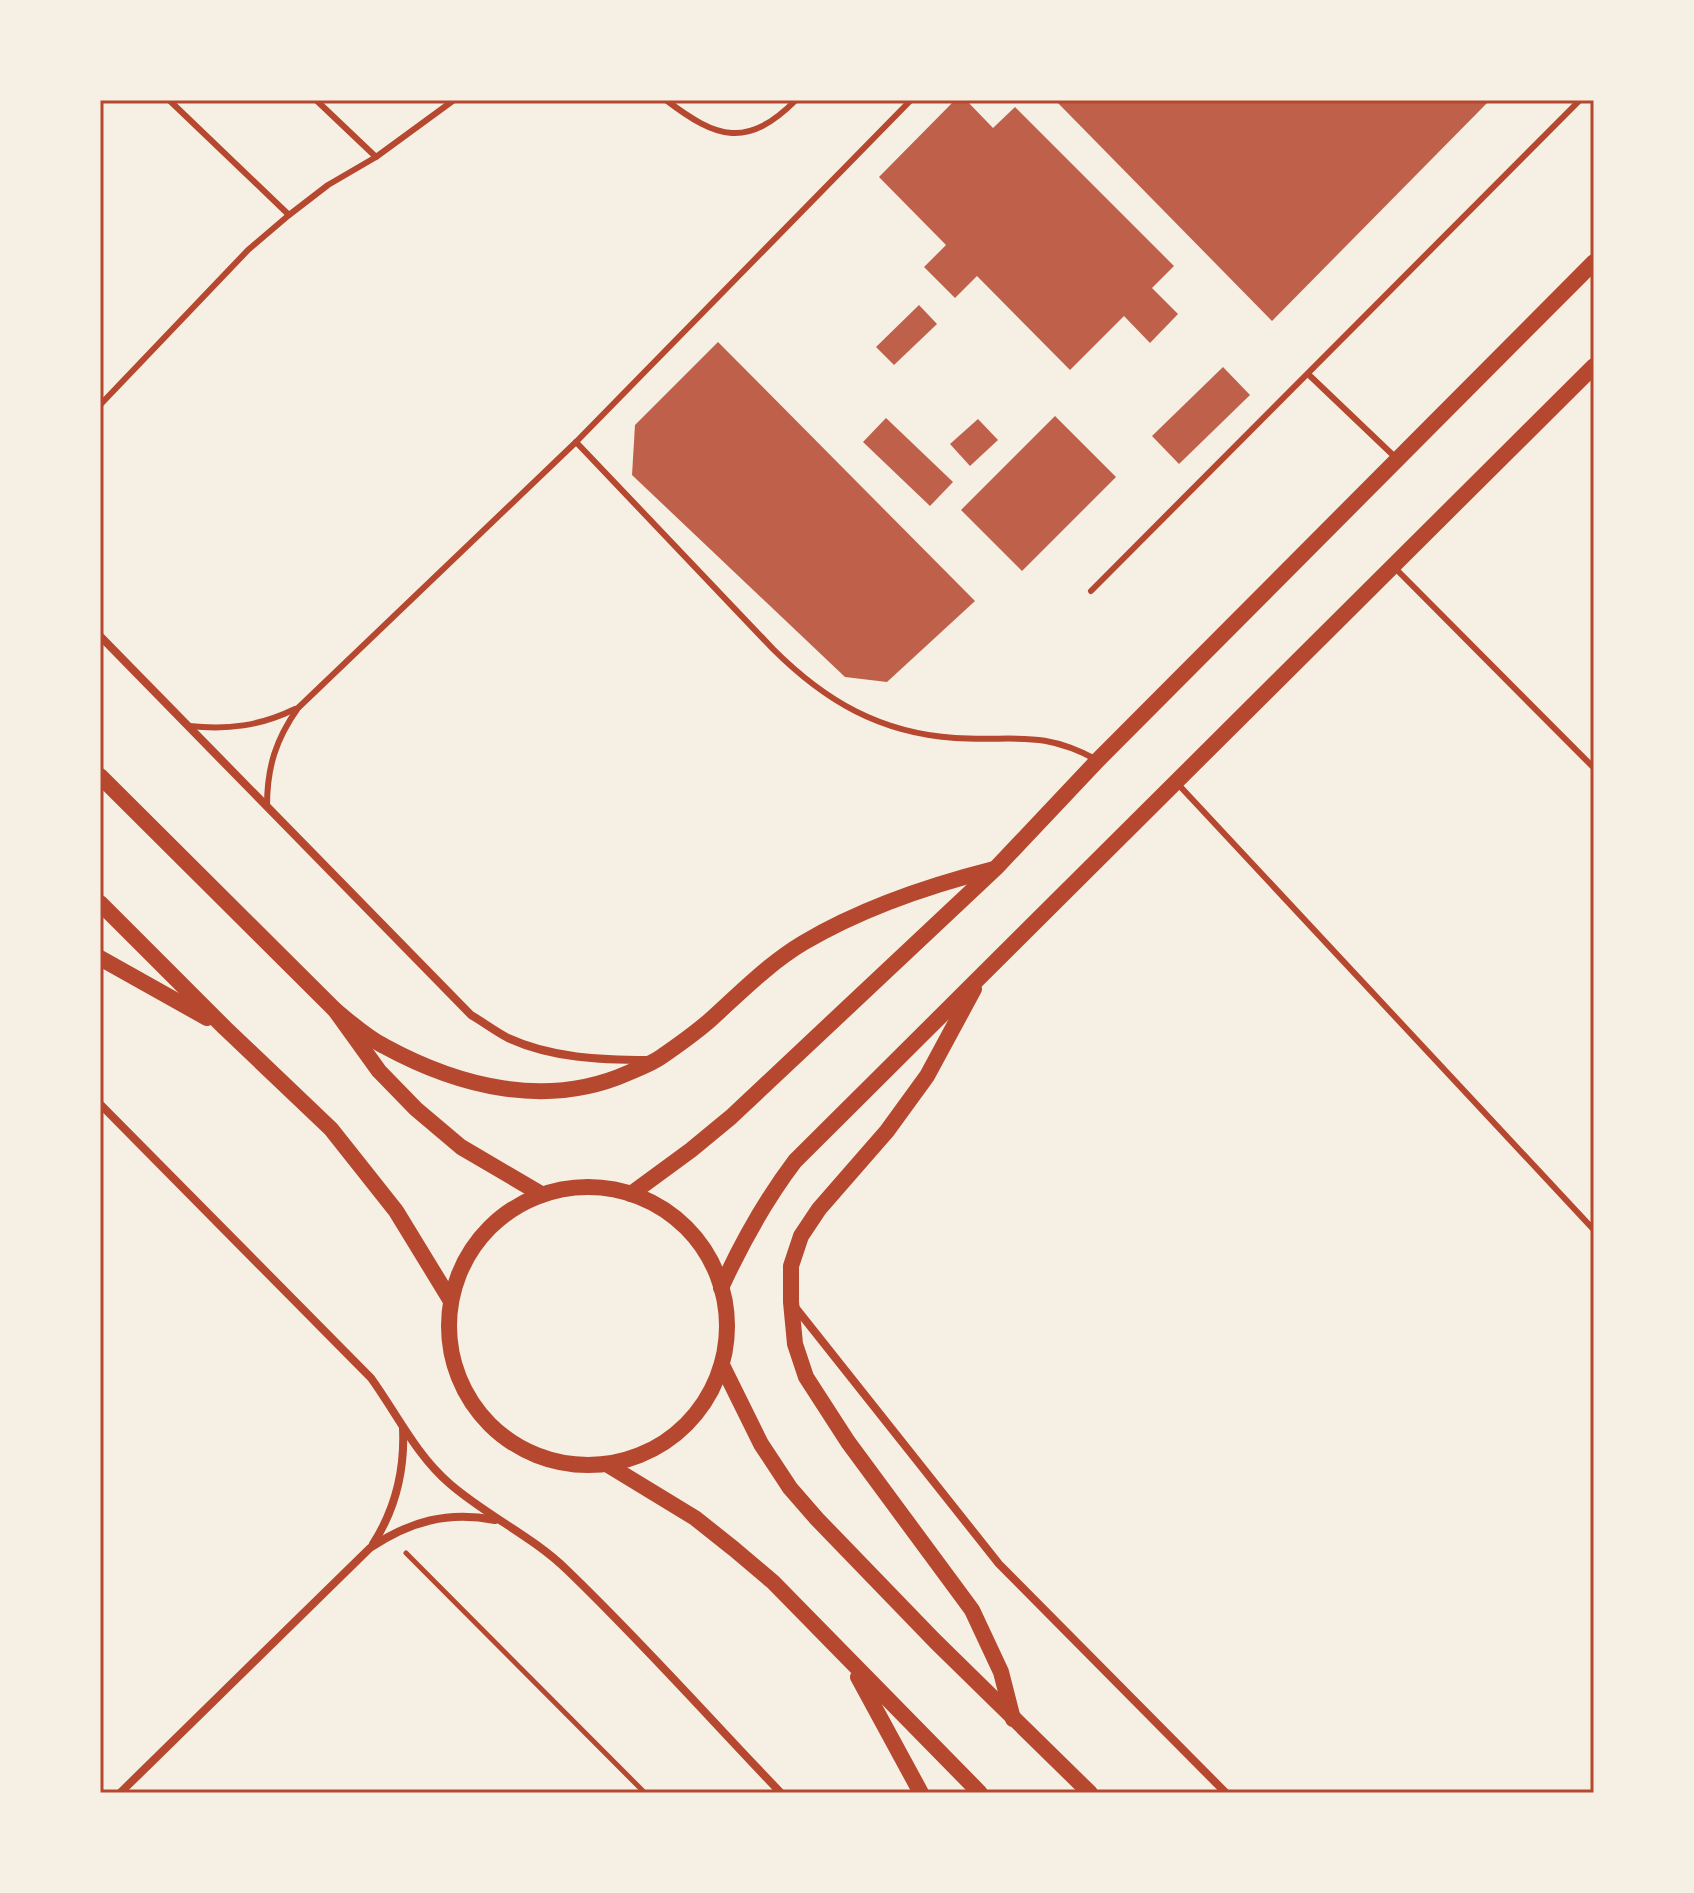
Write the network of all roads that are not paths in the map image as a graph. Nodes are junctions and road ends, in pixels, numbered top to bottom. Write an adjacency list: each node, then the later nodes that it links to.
1 (169, 100): 9 (lane)
2 (316, 100): 8 (lane)
3 (454, 100): 8 (lane)
4 (666, 100): 5 (lane)
5 (796, 100)
6 (911, 100): 14 (lane)
7 (1580, 100): 12 (lane)
8 (376, 157): 9 (lane)
9 (289, 215): 13 (lane)
10 (1594, 262): 15 (main road)
11 (1594, 366): 16 (main road)
12 (1308, 374): 15 (lane); 17 (lane)
13 (100, 405)
14 (576, 442): 19 (lane); 21 (lane)
15 (1396, 459): 21 (main road)
16 (1393, 566): 22 (lane); 24 (main road)
17 (1091, 591)
18 (100, 636): 20 (street)
19 (298, 708): 20 (lane); 25 (lane)
20 (188, 726): 25 (street)
21 (1098, 760): 26 (main road)
22 (1594, 768)
23 (100, 776): 30 (main road)
24 (1176, 782): 29 (main road); 36 (lane)
25 (267, 807): 32 (street)
26 (996, 868): 32 (main road); 35 (main road)
27 (100, 903): 31 (main road)
28 (100, 958): 31 (main road)
29 (979, 978): 37 (main road); 39 (main road)
30 (335, 1010): 32 (main road); 34 (main road)
31 (225, 1028): 38 (main road)
32 (657, 1060)
33 (100, 1104): 41 (street)
34 (541, 1194): 35 (main road); 38 (main road)
35 (631, 1194): 37 (main road)
36 (1594, 1230)
37 (721, 1288): 40 (main road)
38 (451, 1301): 42 (main road)
39 (791, 1302): 46 (main road); 52 (street)
40 (722, 1365): 42 (main road); 46 (main road)
41 (403, 1428): 43 (street); 44 (street)
42 (608, 1465): 45 (main road)
43 (500, 1521): 44 (street); 48 (street)
44 (370, 1548): 47 (street)
45 (850, 1661): 49 (main road); 50 (main road)
46 (1013, 1719): 51 (main road)
47 (121, 1793)
48 (781, 1793)
49 (921, 1793)
50 (980, 1793)
51 (1090, 1793)
52 (1226, 1793)

